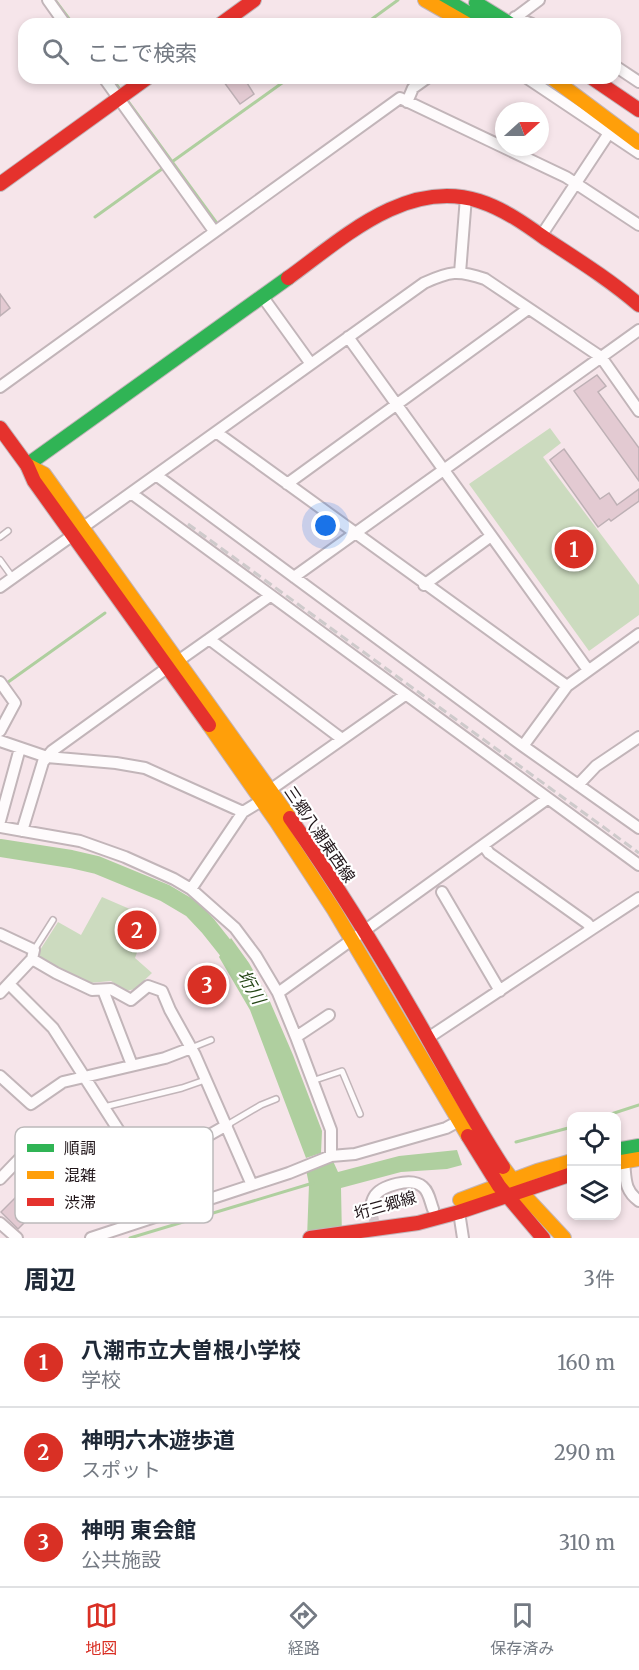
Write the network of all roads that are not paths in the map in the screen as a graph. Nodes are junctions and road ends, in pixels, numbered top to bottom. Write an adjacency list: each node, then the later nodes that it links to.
1 (48, 0): 8 (street)
2 (254, 0): 9 (main road)
3 (425, 0): 10 (main road)
4 (446, 0): 11 (main road)
5 (471, 0): 12 (main road)
6 (476, 0): 13 (main road)
7 (539, 0): 14 (street)
8 (61, 18)
9 (229, 18)
10 (456, 18)
11 (476, 18)
12 (507, 18)
13 (508, 18)
14 (517, 18)
15 (621, 70): 16 (street)
16 (639, 82)
17 (108, 84): 28 (street)
18 (139, 84): 28 (main road)
19 (419, 84): 29 (street)
20 (537, 84): 32 (street)
21 (560, 84): 32 (main road)
22 (562, 84): 34 (main road)
23 (576, 84): 33 (main road)
24 (601, 84): 31 (main road)
25 (610, 84): 30 (main road)
26 (621, 84): 27 (main road)
27 (639, 96)
28 (118, 99): 38 (main road); 41 (street)
29 (407, 102): 37 (street); 41 (street)
30 (639, 102)
31 (639, 110)
32 (608, 126): 35 (main road); 36 (street); 37 (street)
33 (639, 127)
34 (639, 133)
35 (639, 143)
36 (639, 153)
37 (576, 183): 40 (street); 42 (street)
38 (0, 184)
39 (466, 197): 42 (main road); 43 (street); 44 (main road)
40 (639, 225)
41 (214, 231): 51 (street)
42 (541, 236): 45 (main road)
43 (460, 273): 46 (street); 48 (street)
44 (262, 296): 50 (street); 56 (main road)
45 (639, 305)
46 (528, 309): 49 (street); 52 (street)
47 (639, 330): 49 (street)
48 (348, 338): 50 (street); 52 (street)
49 (601, 357): 53 (street); 57 (street)
50 (311, 364): 55 (street)
51 (0, 387)
52 (396, 404): 57 (street); 59 (street)
53 (639, 411)
54 (0, 428): 56 (main road, 三郷八潮東西線)
55 (216, 432): 58 (street); 59 (street)
56 (27, 465): 62 (main road, 三郷八潮東西線)
57 (444, 470): 63 (street); 64 (street)
58 (156, 475): 60 (street); 67 (street)
59 (287, 484): 63 (street)
60 (130, 493): 62 (street); 71 (street)
61 (8, 531): 65 (lane)
62 (77, 532): 68 (street); 74 (main road, 三郷八潮東西線)
63 (355, 532): 67 (street); 69 (street)
64 (491, 536): 69 (street); 75 (street)
65 (0, 537)
66 (0, 560): 68 (lane)
67 (294, 577): 83 (street)
68 (13, 578): 70 (street)
69 (424, 585): 77 (street)
70 (0, 587)
71 (270, 596): 73 (street); 78 (street)
72 (639, 634): 75 (street)
73 (209, 639): 74 (street); 80 (street)
74 (172, 664): 85 (street); 87 (main road, 三郷八潮東西線)
75 (588, 670): 77 (street)
76 (0, 682): 79 (street)
77 (567, 686): 83 (street)
78 (405, 695): 80 (street); 88 (street)
79 (0, 731)
80 (342, 739): 87 (street)
81 (638, 739): 86 (street)
82 (0, 741): 84 (street)
83 (523, 746): 86 (street)
84 (20, 748): 85 (street); 90 (street)
85 (47, 758): 89 (street); 93 (street)
86 (578, 785): 92 (street)
87 (266, 796): 89 (street); 101 (main road, 三郷八潮東西線); 103 (main road, 三郷八潮東西線)
88 (547, 799): 94 (street); 95 (street)
89 (243, 812): 96 (street)
90 (0, 821)
91 (0, 827): 93 (street)
92 (639, 828)
93 (22, 831): 96 (street)
94 (484, 846): 100 (street); 101 (street)
95 (639, 865)
96 (191, 889): 109 (street)
97 (441, 892): 107 (street)
98 (639, 898): 100 (street)
99 (53, 920): 104 (lane)
100 (592, 929): 107 (street)
101 (364, 930): 103 (street); 112 (main road, 三郷八潮東西線)
102 (0, 934): 104 (street)
103 (352, 939): 109 (street); 123 (main road, 三郷八潮東西線)
104 (33, 954): 105 (street); 106 (street)
105 (9, 984): 108 (street); 117 (street)
106 (103, 990): 114 (street); 115 (street)
107 (500, 992): 112 (street)
108 (0, 993)
109 (278, 993): 111 (street)
110 (329, 1015): 111 (street)
111 (296, 1037): 119 (street)
112 (428, 1038): 138 (main road, 三郷八潮東西線)
113 (211, 1040): 114 (lane)
114 (191, 1048): 115 (street); 118 (street)
115 (132, 1065): 117 (street)
116 (0, 1076): 117 (street)
117 (84, 1077): 121 (street)
118 (206, 1079): 121 (lane); 124 (street)
119 (312, 1081): 122 (lane); 128 (street)
120 (276, 1099): 124 (lane)
121 (102, 1107): 125 (street)
122 (360, 1114)
123 (459, 1121): 128 (street); 139 (main road, 三郷八潮東西線)
124 (227, 1125): 126 (street); 137 (street)
125 (115, 1127)
126 (213, 1133)
127 (639, 1146): 129 (main road)
128 (332, 1155): 137 (street)
129 (621, 1157)
130 (621, 1158): 131 (main road)
131 (639, 1159)
132 (15, 1163): 136 (street)
133 (567, 1163): 138 (main road, 垳三郷線)
134 (621, 1165): 141 (street)
135 (567, 1175): 138 (main road, 垳三郷線)
136 (0, 1179)
137 (252, 1185): 140 (street)
138 (516, 1185): 139 (main road, 垳三郷線); 153 (main road, 三郷八潮東西線)
139 (502, 1190): 142 (main road, 垳三郷線); 144 (main road, 垳三郷線); 152 (main road, 三郷八潮東西線)
140 (213, 1198)
141 (639, 1201)
142 (433, 1209): 143 (street); 147 (main road, 垳三郷線)
143 (372, 1211)
144 (459, 1212): 147 (main road, 垳三郷線); 151 (street)
145 (0, 1223): 148 (street)
146 (137, 1223): 149 (street)
147 (351, 1231): 150 (main road)
148 (17, 1238)
149 (91, 1238)
150 (310, 1238)
151 (463, 1238)
152 (543, 1238)
153 (564, 1238)

